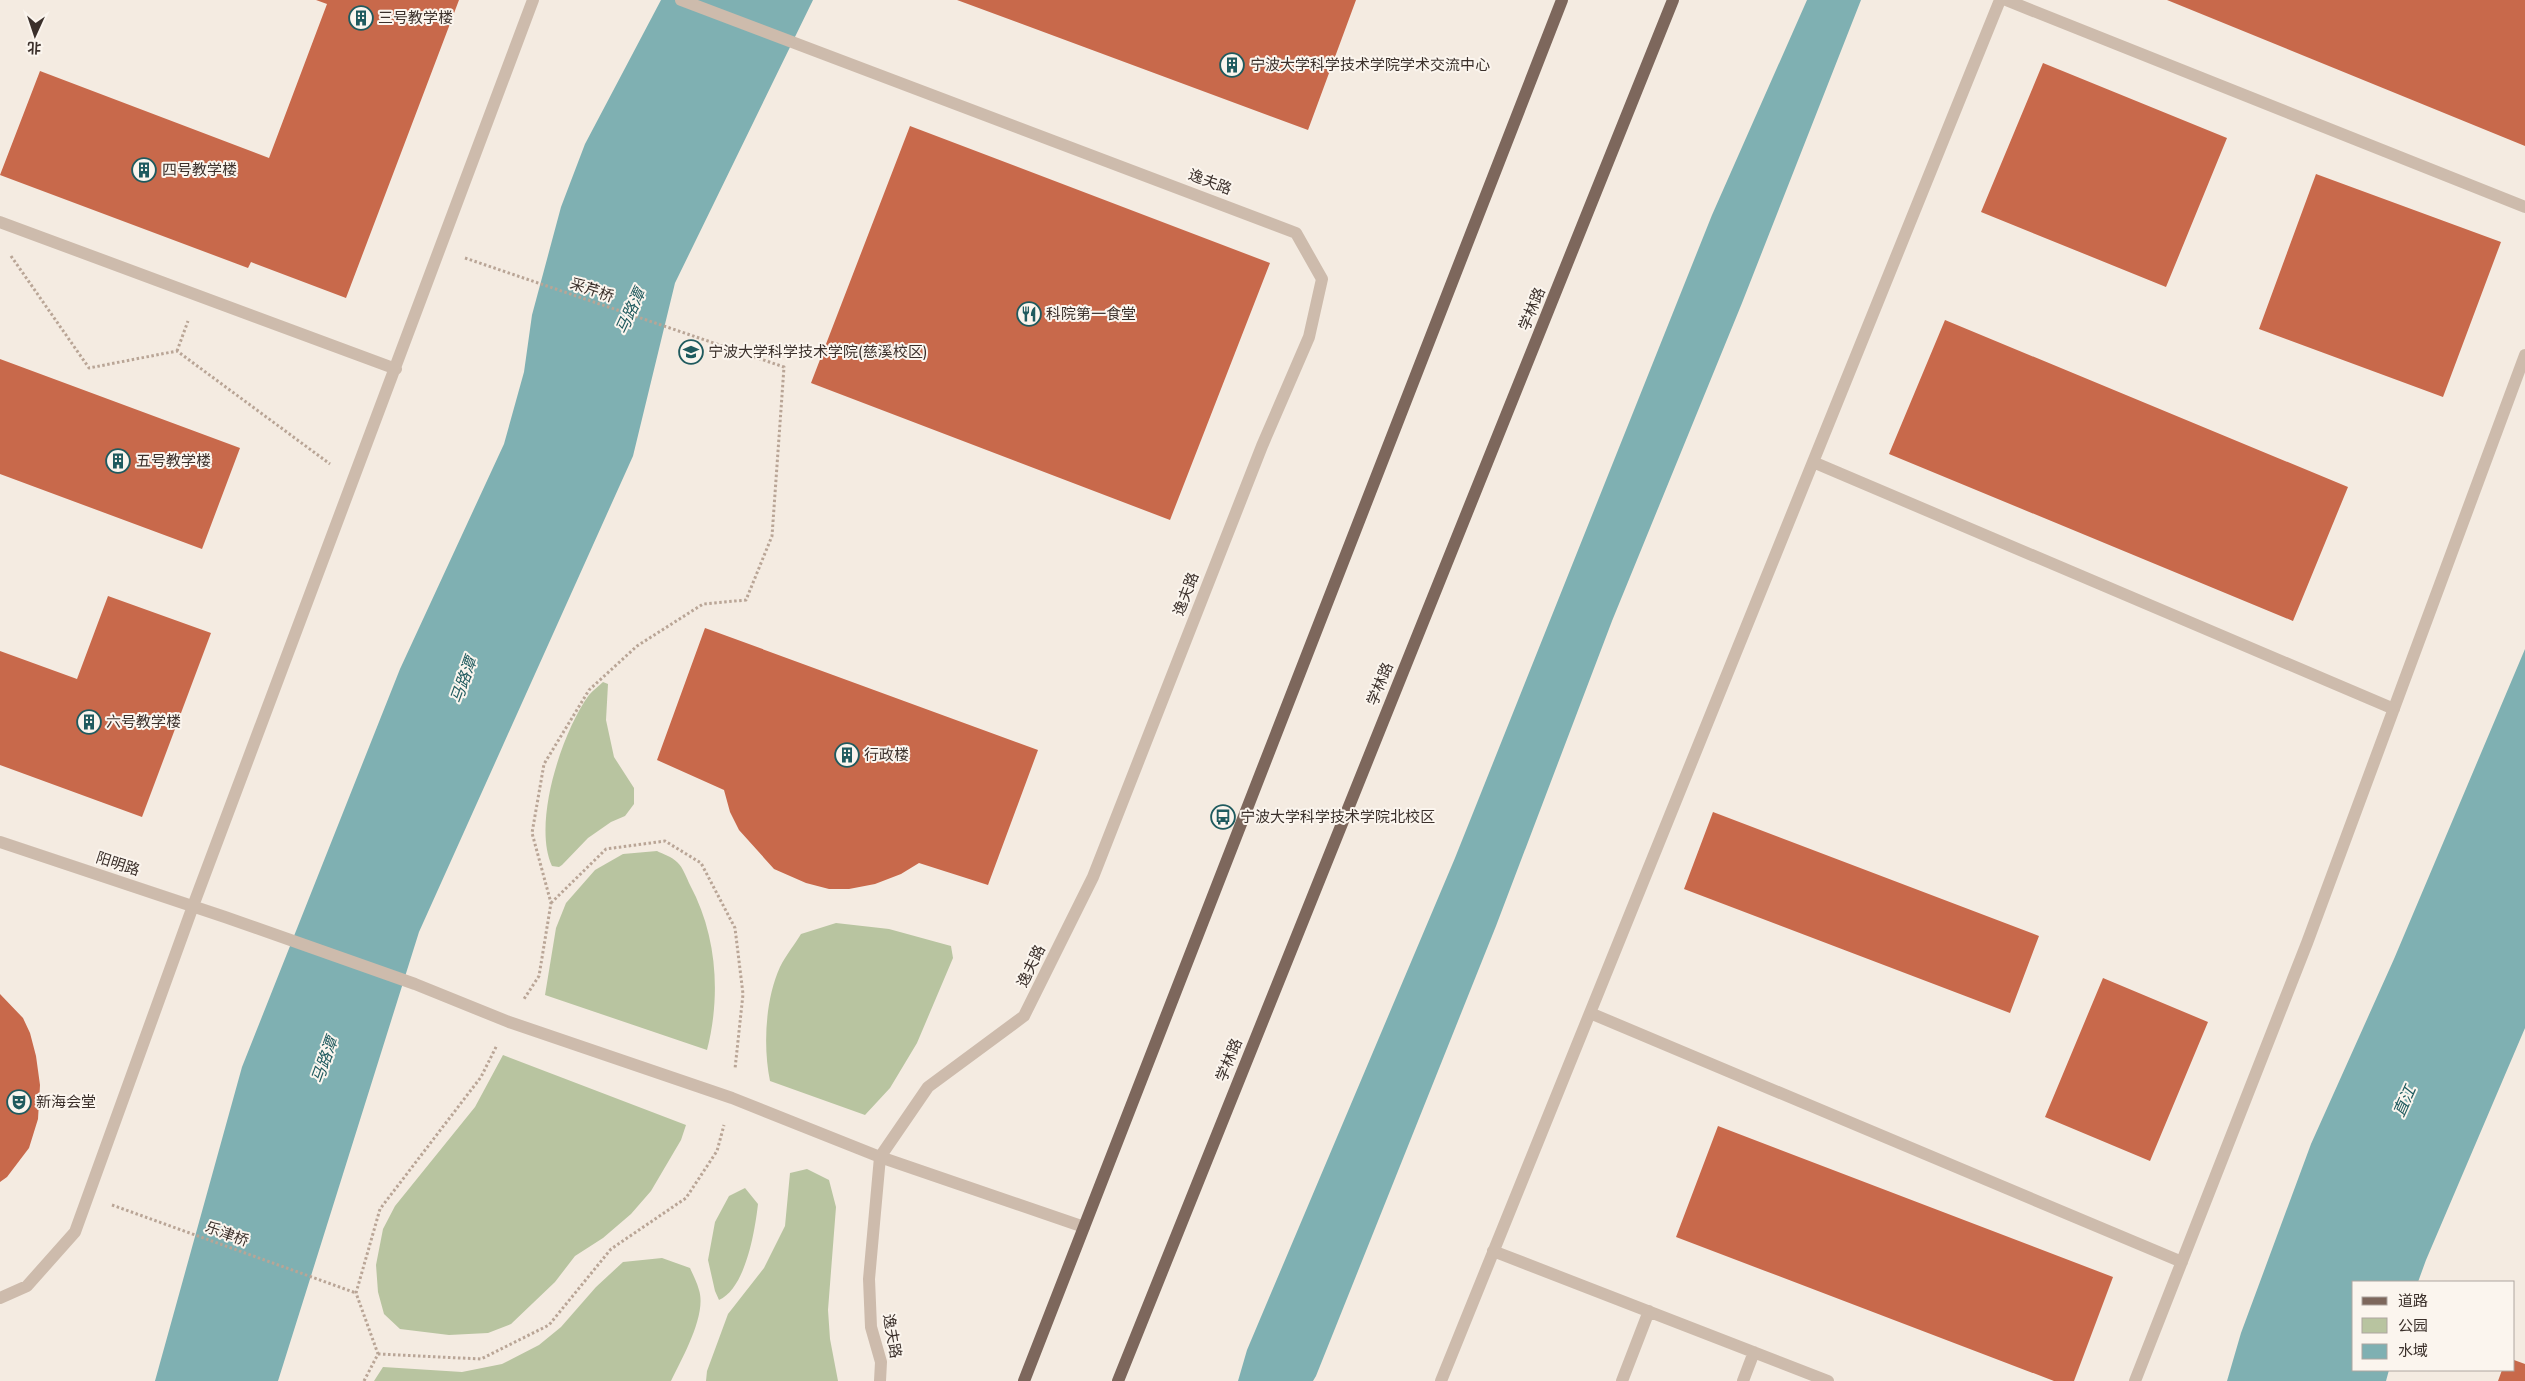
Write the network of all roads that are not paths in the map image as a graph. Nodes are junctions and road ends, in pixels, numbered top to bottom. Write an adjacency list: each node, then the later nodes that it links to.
1 (533, 0): 10 (street)
2 (681, 0): 16 (street, 逸夫路)
3 (1562, 0): 17 (main road)
4 (1674, 0): 25 (main road, 学林路)
5 (2000, 0): 11 (street)
6 (2006, 0): 7 (street)
7 (2525, 207)
8 (0, 222): 10 (street)
9 (2525, 356): 12 (street)
10 (396, 369): 14 (street)
11 (1814, 462): 12 (street); 15 (street)
12 (2394, 709): 19 (street)
13 (0, 842): 14 (street, 阳明路)
14 (193, 906): 16 (street, 阳明路); 20 (street)
15 (1590, 1013): 18 (street); 19 (street)
16 (880, 1158): 17 (street, 阳明路); 23 (street, 逸夫路)
17 (1084, 1227): 24 (main road)
18 (1494, 1251): 21 (street); 26 (street)
19 (2182, 1262): 30 (street)
20 (0, 1298)
21 (1649, 1312): 22 (street); 27 (street)
22 (1754, 1352): 28 (street); 29 (street)
23 (880, 1381)
24 (1024, 1381)
25 (1118, 1381)
26 (1441, 1381)
27 (1622, 1381)
28 (1743, 1381)
29 (1828, 1381)
30 (2135, 1381)

